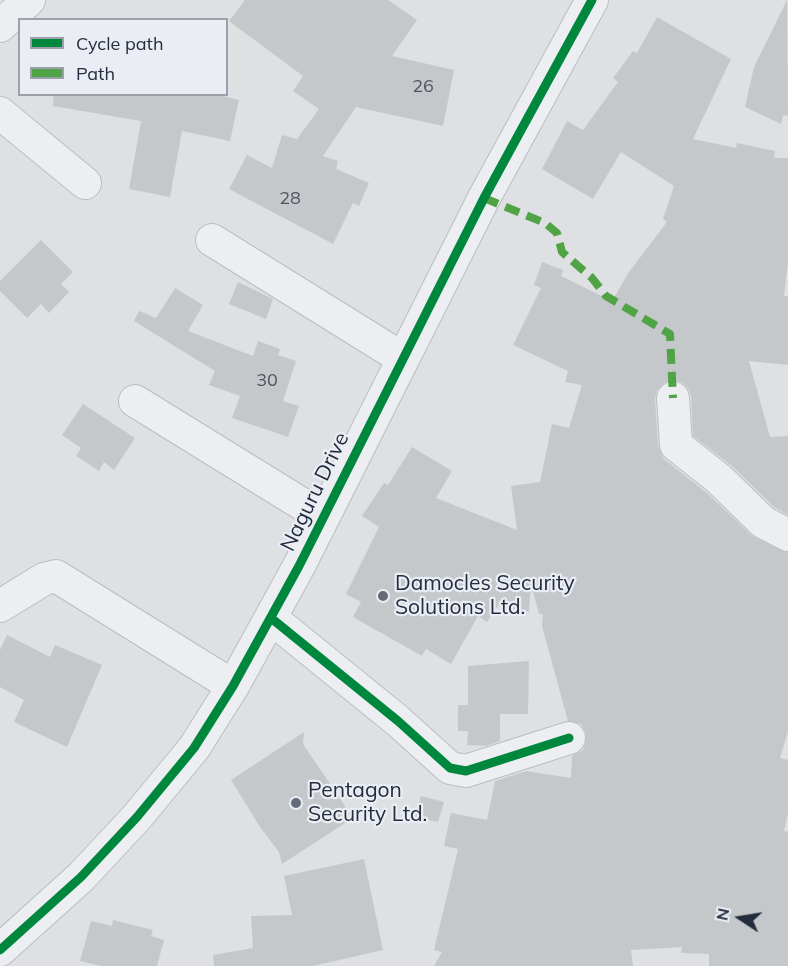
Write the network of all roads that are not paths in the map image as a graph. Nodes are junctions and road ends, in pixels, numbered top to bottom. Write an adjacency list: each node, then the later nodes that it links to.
1 (29, 0): 3 (street)
2 (592, 0): 7 (street, Naguru Drive)
3 (0, 26)
4 (0, 113): 5 (street)
5 (85, 183)
6 (212, 240): 7 (street)
7 (402, 358): 10 (street, Naguru Drive)
8 (674, 398): 11 (street)
9 (135, 401): 10 (street)
10 (323, 517): 13 (street, Naguru Drive)
11 (788, 535)
12 (0, 606): 14 (street)
13 (271, 618): 14 (street, Naguru Drive); 15 (street)
14 (233, 686): 16 (street, Naguru Drive)
15 (569, 738)
16 (0, 950)

